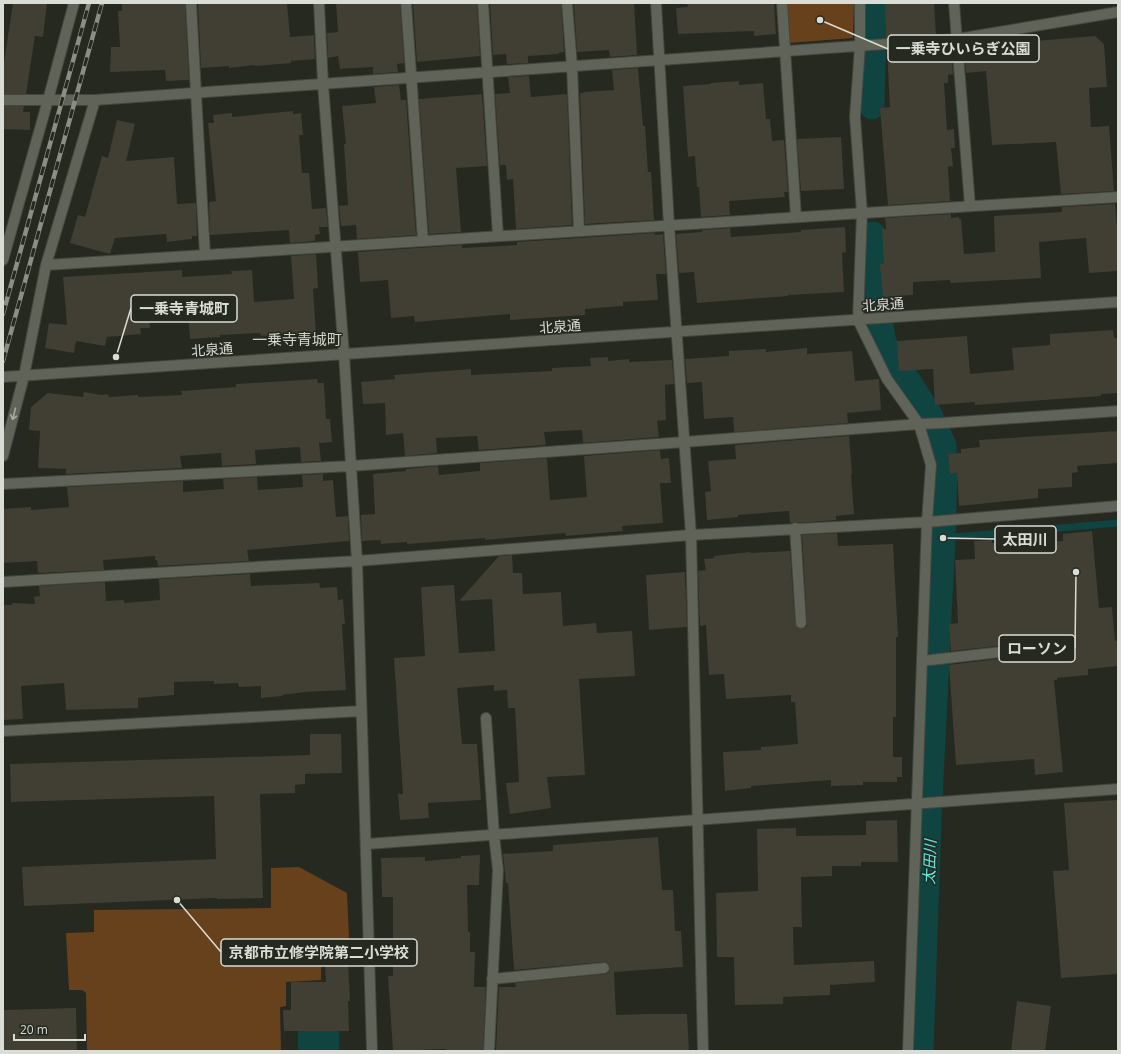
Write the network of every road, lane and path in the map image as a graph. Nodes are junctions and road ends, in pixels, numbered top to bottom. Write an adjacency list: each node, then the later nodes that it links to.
1 (74, 3): 22 (street)
2 (191, 3): 20 (street)
3 (319, 3): 19 (street)
4 (406, 3): 18 (street)
5 (483, 3): 17 (street)
6 (567, 3): 16 (street)
7 (656, 3): 15 (street)
8 (782, 3): 14 (street)
9 (860, 3): 13 (street)
10 (954, 3): 12 (street)
11 (1118, 12): 12 (street)
12 (957, 39): 13 (street); 25 (street)
13 (865, 46): 14 (street); 26 (street)
14 (785, 52): 15 (street); 27 (street)
15 (659, 60): 16 (street); 28 (street)
16 (572, 67): 17 (street); 30 (street)
17 (488, 73): 18 (street); 31 (street)
18 (411, 78): 19 (street); 32 (street)
19 (323, 84): 20 (street); 33 (street)
20 (196, 93): 23 (street); 34 (street)
21 (3, 100): 22 (street)
22 (48, 100): 23 (street); 29 (street)
23 (95, 100): 36 (street)
24 (1118, 197): 25 (street)
25 (970, 206): 26 (street)
26 (862, 213): 27 (street); 38 (street)
27 (796, 217): 28 (street)
28 (669, 225): 30 (street); 39 (street)
29 (7, 231): 35 (street)
30 (579, 231): 31 (street)
31 (498, 236): 32 (street)
32 (423, 241): 33 (street)
33 (336, 246): 34 (street); 40 (street)
34 (205, 254): 36 (street)
35 (3, 260)
36 (46, 264): 41 (street)
37 (1118, 302): 38 (street, 北泉通)
38 (863, 320): 39 (street, 北泉通); 44 (street)
39 (677, 332): 40 (street, 北泉通); 45 (street)
40 (344, 354): 41 (street, 北泉通); 47 (street)
41 (24, 376): 42 (street, 北泉通); 46 (street, one-way to 46)
42 (3, 377)
43 (1118, 411): 44 (street)
44 (923, 424): 45 (street); 50 (street)
45 (684, 442): 47 (street); 52 (street)
46 (3, 456)
47 (351, 466): 48 (street); 53 (street)
48 (3, 484)
49 (1118, 506): 50 (street)
50 (931, 521): 51 (street); 57 (street)
51 (795, 528): 52 (street); 55 (street)
52 (691, 535): 53 (street); 63 (street)
53 (357, 560): 54 (street); 58 (street)
54 (3, 582)
55 (801, 623)
56 (1052, 646): 57 (street)
57 (922, 661): 62 (street)
58 (361, 711): 60 (street); 65 (street)
59 (486, 718): 64 (street)
60 (3, 731)
61 (1118, 789): 62 (street)
62 (920, 803): 63 (street); 71 (street)
63 (696, 819): 64 (street); 70 (street)
64 (494, 835): 65 (street); 67 (street)
65 (367, 844): 68 (street)
66 (604, 968): 67 (street)
67 (492, 979): 69 (street)
68 (372, 1051)
69 (489, 1051)
70 (703, 1051)
71 (908, 1051)

